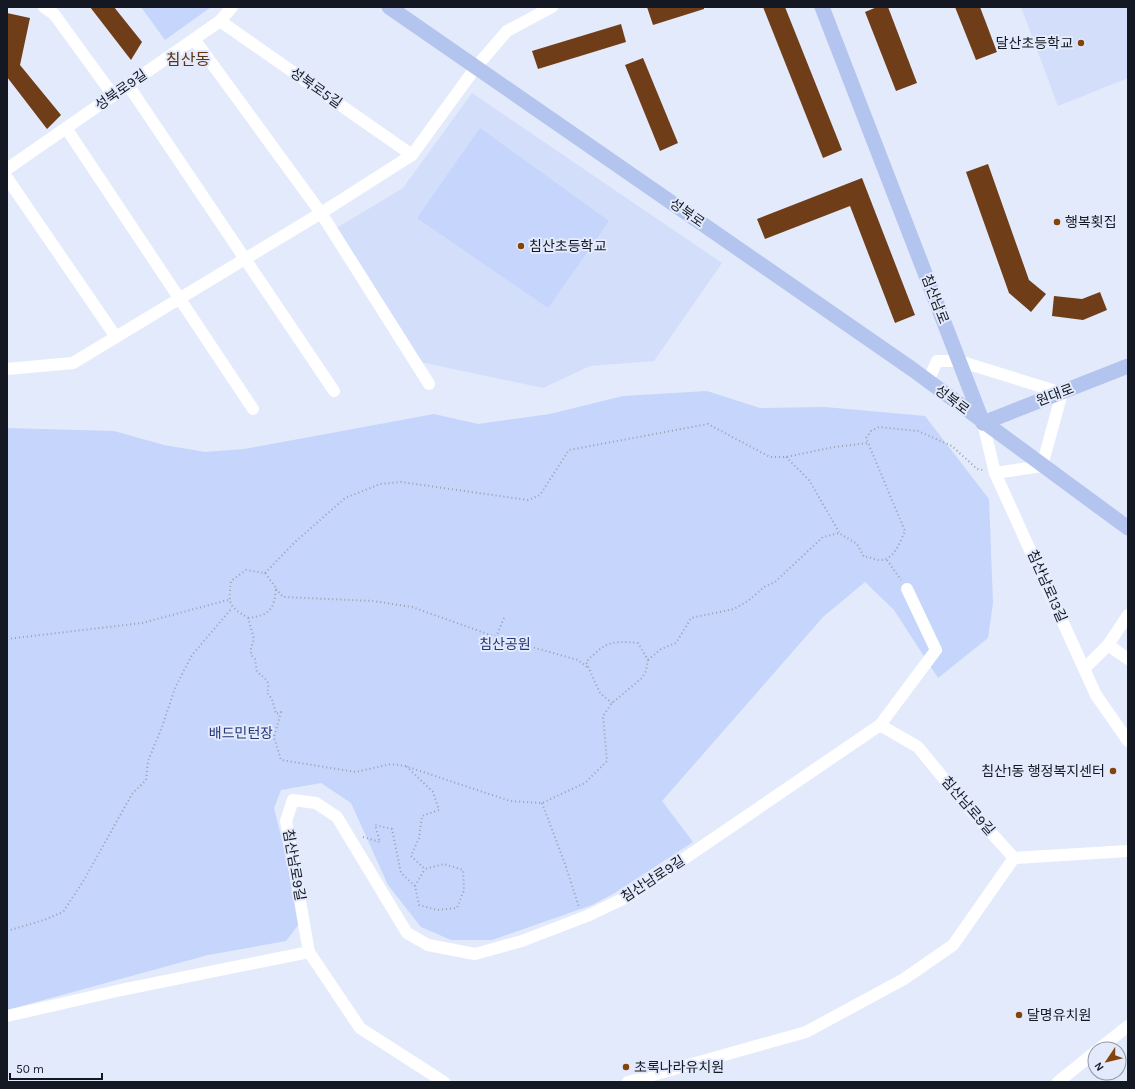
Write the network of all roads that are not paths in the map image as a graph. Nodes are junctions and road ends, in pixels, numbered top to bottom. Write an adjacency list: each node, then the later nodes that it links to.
1 (44, 7): 10 (street)
2 (232, 7): 6 (street, 성북로9길)
3 (389, 7): 8 (main road, 성북로)
4 (552, 7): 8 (street)
5 (822, 7): 19 (main road, 침산남로)
6 (220, 21): 7 (street, 성북로9길); 12 (street, 성북로5길)
7 (194, 39): 9 (street, 성북로9길); 15 (street)
8 (476, 67): 12 (street); 22 (main road, 성북로)
9 (128, 85): 10 (street, 성북로9길); 16 (street)
10 (113, 95): 11 (street, 성북로9길)
11 (66, 128): 13 (street, 성북로9길); 17 (street)
12 (412, 155): 15 (street)
13 (7, 169)
14 (7, 178): 18 (street)
15 (321, 213): 16 (street); 23 (street)
16 (245, 259): 17 (street); 24 (street)
17 (179, 299): 18 (street); 26 (street)
18 (116, 337): 21 (street)
19 (959, 362): 22 (street); 25 (street); 27 (main road, 침산남로)
20 (1128, 366): 25 (main road, 원대로)
21 (7, 369)
22 (928, 382): 27 (main road, 성북로)
23 (428, 384)
24 (334, 391)
25 (1060, 393): 27 (main road, 원대로); 28 (street)
26 (253, 409)
27 (983, 423): 28 (main road); 29 (street, 침산남로13길)
28 (1042, 466): 29 (street); 30 (main road)
29 (996, 473): 35 (street, 침산남로13길)
30 (1128, 528)
31 (907, 589): 36 (street)
32 (1128, 615): 33 (street)
33 (1108, 645): 34 (street); 35 (street)
34 (1128, 659)
35 (1084, 669): 37 (street, 침산남로13길)
36 (880, 725): 39 (street, 침산남로9길); 40 (street, 침산남로9길)
37 (1128, 741)
38 (1128, 851): 39 (street)
39 (1014, 858): 46 (street)
40 (309, 952): 41 (street); 45 (street)
41 (7, 1016)
42 (1128, 1026): 43 (street)
43 (1109, 1041)
44 (1087, 1058): 47 (street)
45 (444, 1082)
46 (628, 1082)
47 (1058, 1082)

